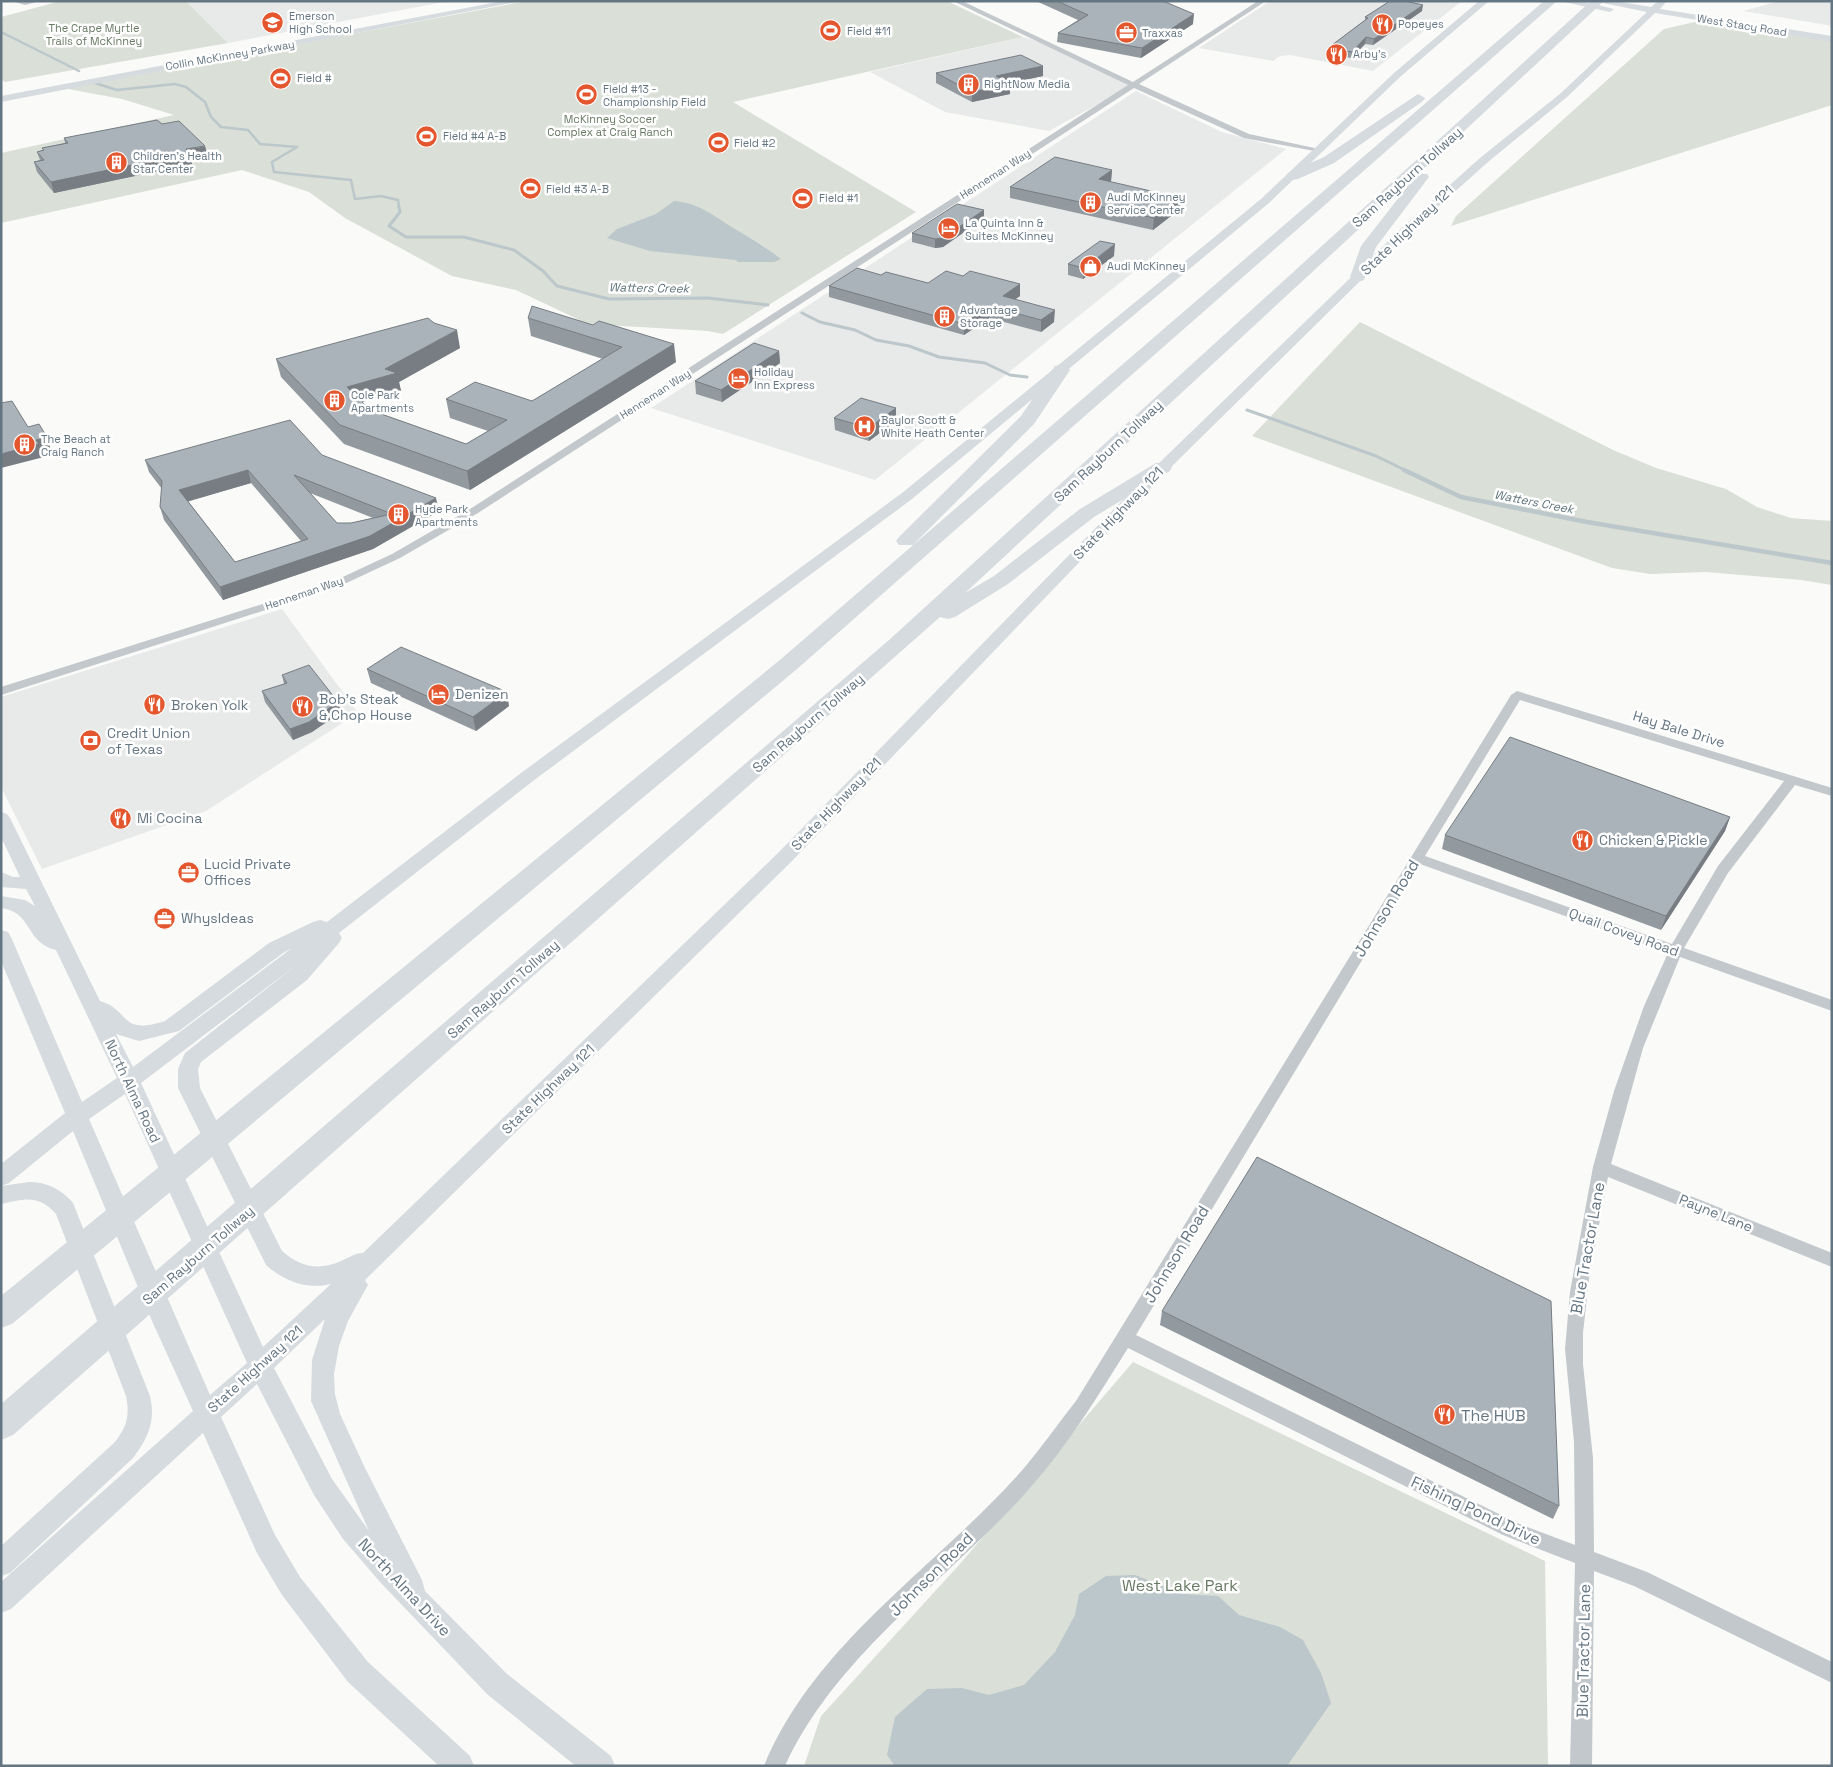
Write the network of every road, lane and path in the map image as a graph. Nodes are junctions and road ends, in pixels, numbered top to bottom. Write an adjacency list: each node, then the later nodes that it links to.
1 (15, 1): 2 (street)
2 (38, 1)
3 (474, 1): 18 (main road, Collin McKinney Parkway)
4 (518, 1): 18 (main road, Collin McKinney Parkway)
5 (956, 1): 19 (street)
6 (1263, 1): 19 (street, Henneman Way)
7 (1485, 1): 22 (main road)
8 (1564, 1): 14 (main road)
9 (1605, 1): 13 (highway, Sam Rayburn Tollway)
10 (1638, 1): 12 (main road)
11 (1549, 3): 17 (highway)
12 (1658, 5): 13 (main road); 14 (main road, State Highway 121); 15 (main road, West Stacy Road); 16 (main road, West Stacy Road)
13 (1593, 6): 23 (highway, Sam Rayburn Tollway)
14 (1641, 21): 25 (main road, State Highway 121)
15 (1832, 31)
16 (1832, 37)
17 (1485, 59): 24 (highway); 29 (highway)
18 (164, 63): 20 (main road, Collin McKinney Parkway); 21 (main road, Collin McKinney Parkway)
19 (1131, 86): 22 (street); 30 (street, Henneman Way)
20 (1, 90)
21 (1, 99)
22 (1320, 150): 24 (main road)
23 (1427, 158): 25 (highway); 28 (highway, Sam Rayburn Tollway)
24 (1293, 176): 26 (main road)
25 (1358, 277): 27 (main road, State Highway 121)
26 (1061, 370): 29 (highway); 39 (main road)
27 (1163, 467): 28 (highway); 50 (main road, State Highway 121)
28 (897, 645): 56 (highway, Sam Rayburn Tollway)
29 (789, 664): 52 (highway)
30 (1, 691)
31 (1517, 695): 32 (street, Hay Bale Drive); 35 (street, Johnson Road)
32 (1792, 780): 33 (street, Hay Bale Drive); 42 (street, Blue Tractor Lane)
33 (1832, 792)
34 (1, 818): 37 (main road, North Alma Road)
35 (1416, 858): 42 (street, Quail Covey Road); 53 (street, Johnson Road)
36 (1, 878): 37 (main road)
37 (34, 883): 41 (main road, North Alma Road)
38 (1, 902): 41 (main road)
39 (356, 911): 43 (main road); 45 (main road); 50 (main road)
40 (1, 937): 46 (main road)
41 (64, 945): 43 (main road, North Alma Road)
42 (1676, 950): 44 (street, Quail Covey Road); 47 (street, Blue Tractor Lane)
43 (90, 1000): 45 (main road, North Alma Road)
44 (1832, 1006)
45 (130, 1081): 46 (main road); 54 (main road, North Alma Road)
46 (78, 1115): 48 (main road); 55 (main road)
47 (1601, 1167): 51 (street, Payne Lane); 57 (street, Blue Tractor Lane)
48 (1, 1177)
49 (1, 1195): 58 (main road)
50 (384, 1248): 54 (main road, State Highway 121); 60 (main road)
51 (1832, 1260)
52 (10, 1308)
53 (1125, 1338): 57 (street, Fishing Pond Drive); 64 (street, Johnson Road)
54 (260, 1366): 55 (main road, State Highway 121); 60 (main road, North Alma Drive)
55 (207, 1413): 59 (main road, State Highway 121); 62 (main road)
56 (1, 1425)
57 (1584, 1556): 61 (street, Fishing Pond Drive); 65 (street, Blue Tractor Lane)
58 (1, 1564)
59 (1, 1600)
60 (421, 1606): 63 (main road, North Alma Drive)
61 (1832, 1673)
62 (460, 1766)
63 (601, 1766)
64 (774, 1766)
65 (1580, 1766)

